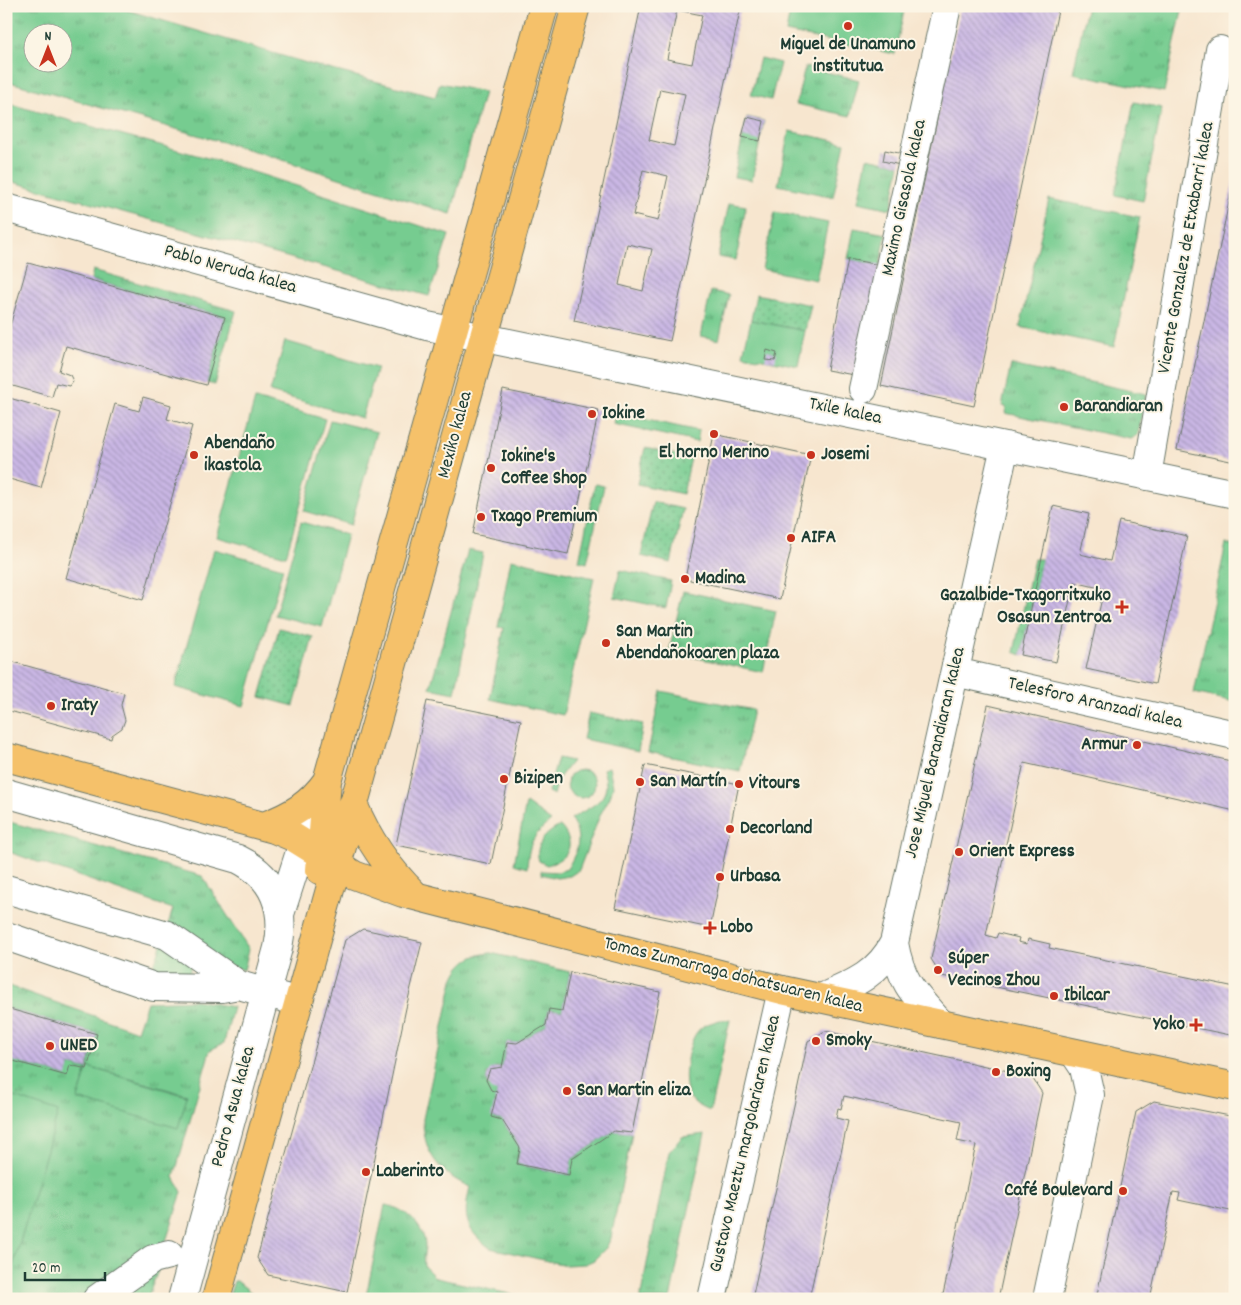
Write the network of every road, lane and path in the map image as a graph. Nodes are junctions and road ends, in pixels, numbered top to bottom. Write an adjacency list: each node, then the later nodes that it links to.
1 (544, 6): 6 (main road, Mexiko kalea)
2 (576, 6): 7 (main road, Mexiko kalea)
3 (947, 6): 8 (street, Maximo Gisasola kalea)
4 (1220, 50): 10 (street, Vicente Gonzalez de Etxabarri kalea)
5 (6, 208): 6 (street, Pablo Neruda kalea)
6 (454, 331): 7 (street, Txile kalea); 15 (main road, Mexiko kalea)
7 (484, 336): 9 (street, Txile kalea); 17 (main road, Mexiko kalea)
8 (864, 389)
9 (1005, 446): 10 (street, Txile kalea); 12 (street, Jose Miguel Barandiaran kalea)
10 (1147, 476): 11 (street, Txile kalea)
11 (1235, 494)
12 (955, 672): 13 (street, Telesforo Aranzadi kalea); 24 (street, Jose Miguel Barandiaran kalea)
13 (1235, 735)
14 (6, 757): 18 (main road, Tomas Zumarraga dohatsuaren kalea)
15 (323, 787): 18 (main road); 20 (main road, Mexiko kalea)
16 (6, 793): 19 (street)
17 (353, 804): 20 (main road, Mexiko kalea); 22 (main road)
18 (255, 824): 20 (main road, Tomas Zumarraga dohatsuaren kalea)
19 (246, 863): 20 (street); 23 (street)
20 (319, 867): 22 (main road, Tomas Zumarraga dohatsuaren kalea); 23 (street); 30 (main road, Pedro Asua kalea)
21 (6, 889): 26 (street)
22 (415, 895): 27 (main road, Tomas Zumarraga dohatsuaren kalea)
23 (280, 914): 28 (street, Pedro Asua kalea)
24 (896, 932): 29 (street, Jose Miguel Barandiaran kalea); 31 (street, Jose Miguel Barandiaran kalea)
25 (6, 936): 26 (street)
26 (239, 985): 28 (street)
27 (782, 990): 29 (main road, Tomas Zumarraga dohatsuaren kalea); 38 (street, Gustavo Maeztu margolariaren kalea)
28 (265, 992): 30 (street); 36 (street, Pedro Asua kalea)
29 (821, 998): 31 (main road, Tomas Zumarraga dohatsuaren kalea)
30 (299, 1002): 37 (main road, Pedro Asua kalea)
31 (941, 1024): 32 (main road, Tomas Zumarraga dohatsuaren kalea)
32 (1074, 1053): 33 (main road, Tomas Zumarraga dohatsuaren kalea); 39 (street)
33 (1235, 1087)
34 (169, 1255): 35 (street)
35 (97, 1299)
36 (182, 1299)
37 (216, 1299)
38 (712, 1299)
39 (1047, 1299)

